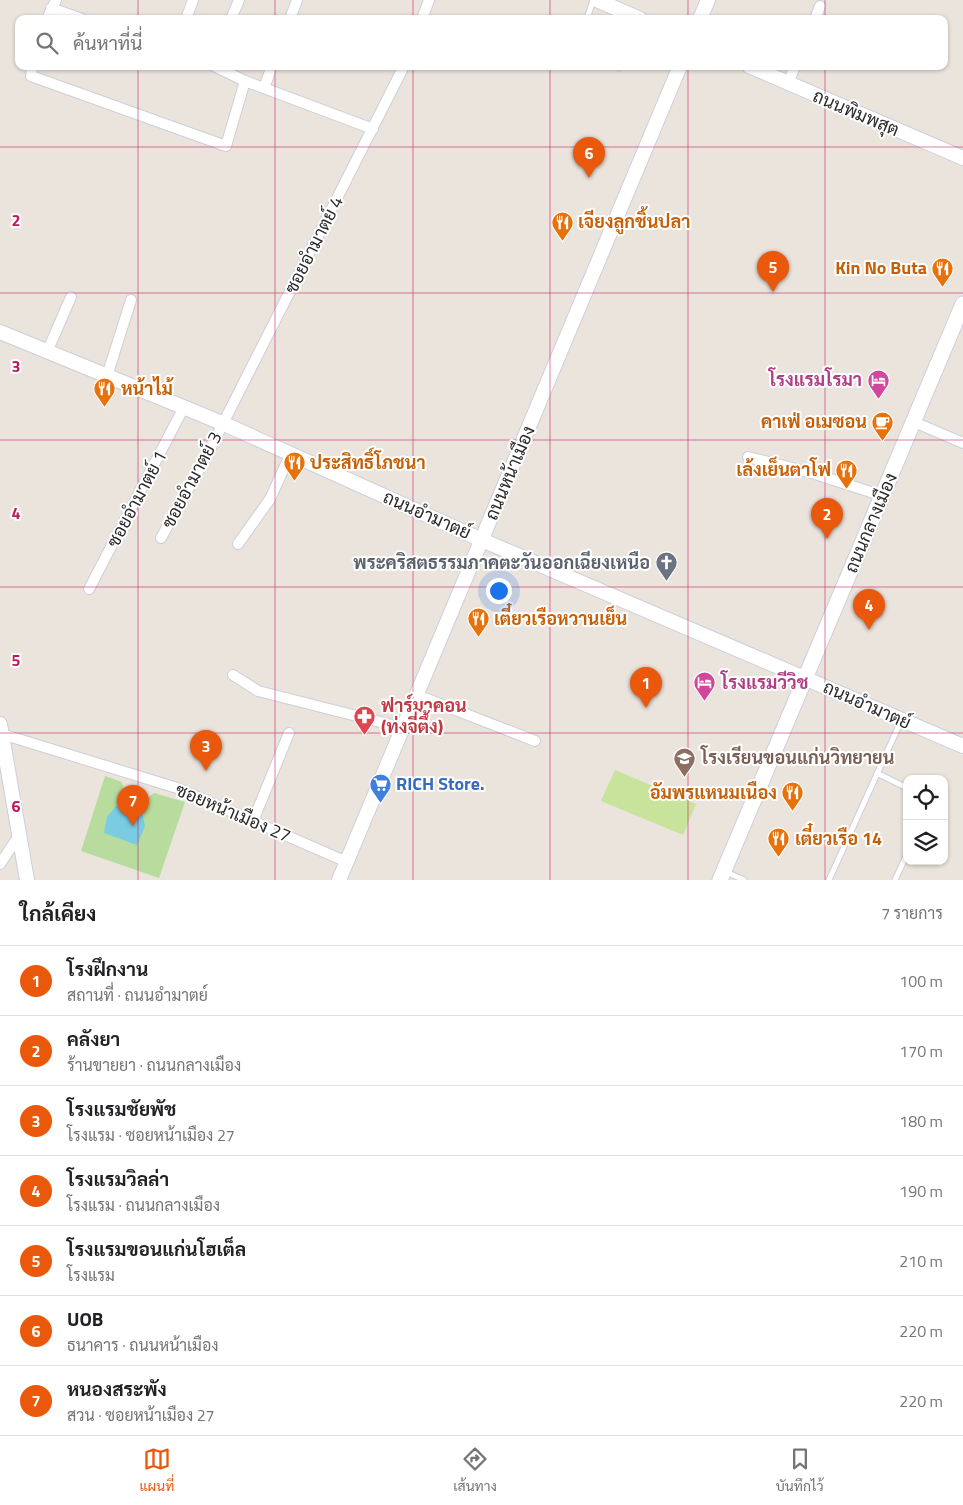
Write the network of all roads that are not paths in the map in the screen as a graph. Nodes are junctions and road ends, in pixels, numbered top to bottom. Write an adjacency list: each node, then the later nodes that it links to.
1 (193, 0): 10 (street)
2 (239, 0): 11 (street)
3 (297, 0): 12 (street)
4 (429, 0): 13 (street)
5 (598, 0): 14 (lane); 15 (street)
6 (708, 0): 16 (street)
7 (54, 4): 9 (street)
8 (820, 6): 17 (street)
9 (75, 15)
10 (187, 15)
11 (233, 15)
12 (291, 15)
13 (423, 15)
14 (589, 15)
15 (631, 15)
16 (702, 15)
17 (817, 15)
18 (32, 70): 25 (street)
19 (222, 70): 25 (street)
20 (271, 70): 27 (street)
21 (402, 70): 28 (street, ซอยอำมาตย์ 4)
22 (678, 70): 45 (street, ถนนหน้าเมือง)
23 (758, 70): 26 (street, ถนนพิมพสุต)
24 (793, 70): 26 (street)
25 (245, 81): 27 (street)
26 (788, 84): 29 (street, ถนนพิมพสุต)
27 (264, 88): 28 (street)
28 (373, 129): 39 (street, ซอยอำมาตย์ 4)
29 (963, 158)
30 (71, 297): 35 (street)
31 (131, 300): 36 (street)
32 (963, 304): 33 (main road, ถนนกลางเมือง)
33 (960, 323): 38 (main road, ถนนกลางเมือง)
34 (0, 332): 35 (street, ถนนอำมาตย์)
35 (47, 352): 36 (street, ถนนอำมาตย์)
36 (107, 376): 37 (street, ถนนอำมาตย์)
37 (184, 407): 39 (street, ถนนอำมาตย์); 47 (street, ซอยอำมาตย์ 1)
38 (914, 422): 40 (street); 43 (main road, ถนนกลางเมือง)
39 (222, 423): 41 (street, ถนนอำมาตย์); 44 (street, ซอยอำมาตย์ 3)
40 (963, 443)
41 (291, 453): 45 (street, ถนนอำมาตย์); 46 (street)
42 (748, 457): 43 (street)
43 (883, 496): 49 (main road, ถนนกลางเมือง)
44 (161, 538)
45 (482, 540): 49 (street, ถนนอำมาตย์); 50 (street, ถนนหน้าเมือง)
46 (238, 544)
47 (89, 589)
48 (233, 675): 52 (street)
49 (804, 677): 51 (street, ถนนอำมาตย์); 64 (main road, ถนนกลางเมือง)
50 (417, 695): 52 (street, ถนนหน้าเมือง); 55 (street)
51 (901, 721): 56 (street, ถนนอำมาตย์); 57 (lane)
52 (404, 728): 61 (street, ถนนหน้าเมือง)
53 (1, 729): 59 (street, ซอยหน้าเมือง 27); 60 (street)
54 (289, 733): 59 (street)
55 (535, 741)
56 (963, 746)
57 (877, 773): 58 (lane); 68 (lane)
58 (903, 786)
59 (252, 821): 61 (street, ซอยหน้าเมือง 27)
60 (18, 837): 63 (street); 65 (street)
61 (347, 862): 66 (street, ถนนหน้าเมือง)
62 (903, 863): 69 (lane)
63 (0, 864)
64 (722, 875): 67 (lane)
65 (27, 880)
66 (339, 880)
67 (744, 880)
68 (829, 880)
69 (895, 880)

